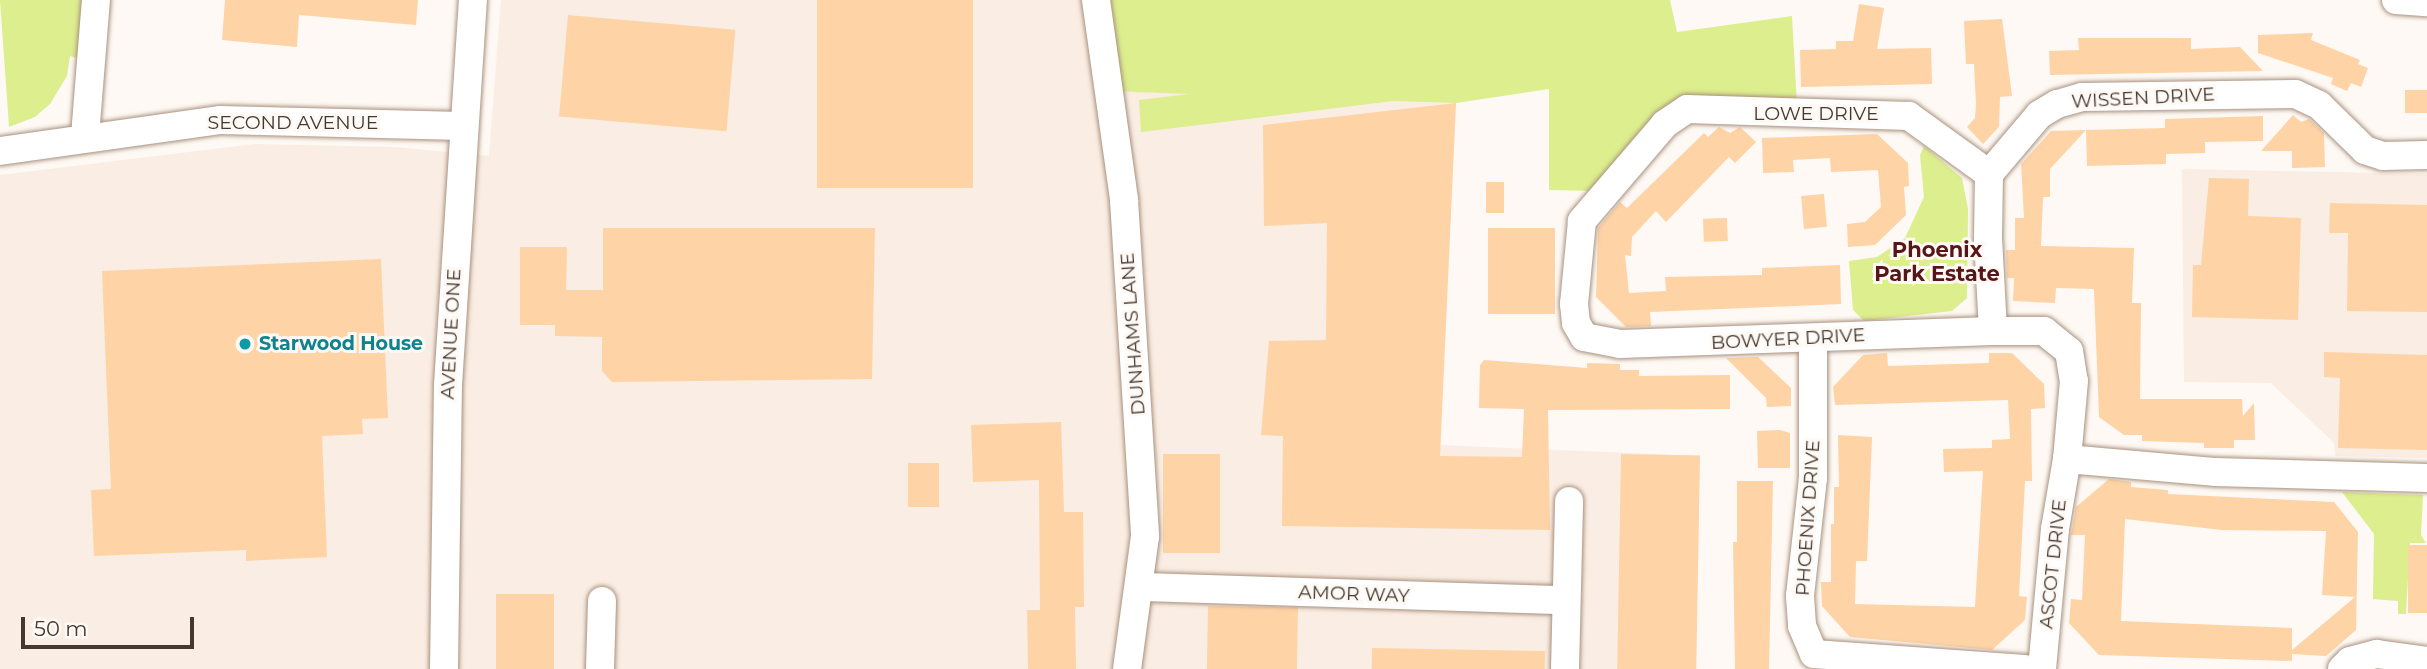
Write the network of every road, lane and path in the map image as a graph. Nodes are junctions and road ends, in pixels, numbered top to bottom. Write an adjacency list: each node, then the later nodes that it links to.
1 (96, 0): 7 (street)
2 (473, 0): 6 (street, AVENUE ONE)
3 (1096, 0): 17 (street, DUNHAMS LANE)
4 (2396, 0): 5 (street)
5 (2427, 2)
6 (462, 126): 7 (street, SECOND AVENUE); 21 (street, AVENUE ONE)
7 (85, 136): 8 (street, SECOND AVENUE)
8 (0, 151)
9 (2427, 155): 10 (street, WISSEN DRIVE)
10 (1989, 174): 11 (street); 12 (street, LOWE DRIVE)
11 (1993, 331): 13 (street, BOWYER DRIVE); 14 (street)
12 (1584, 337): 13 (street, BOWYER DRIVE)
13 (1813, 338): 25 (street, PHOENIX DRIVE)
14 (2067, 460): 15 (street); 26 (street, ASCOT DRIVE)
15 (2427, 478)
16 (1569, 501): 18 (street)
17 (1142, 587): 18 (street, AMOR WAY); 23 (street, DUNHAMS LANE)
18 (1566, 600): 24 (street)
19 (601, 601): 22 (street)
20 (2427, 661): 27 (street)
21 (444, 669)
22 (600, 669)
23 (1127, 669)
24 (1566, 669)
25 (2024, 669)
26 (2042, 669)
27 (2342, 669)

